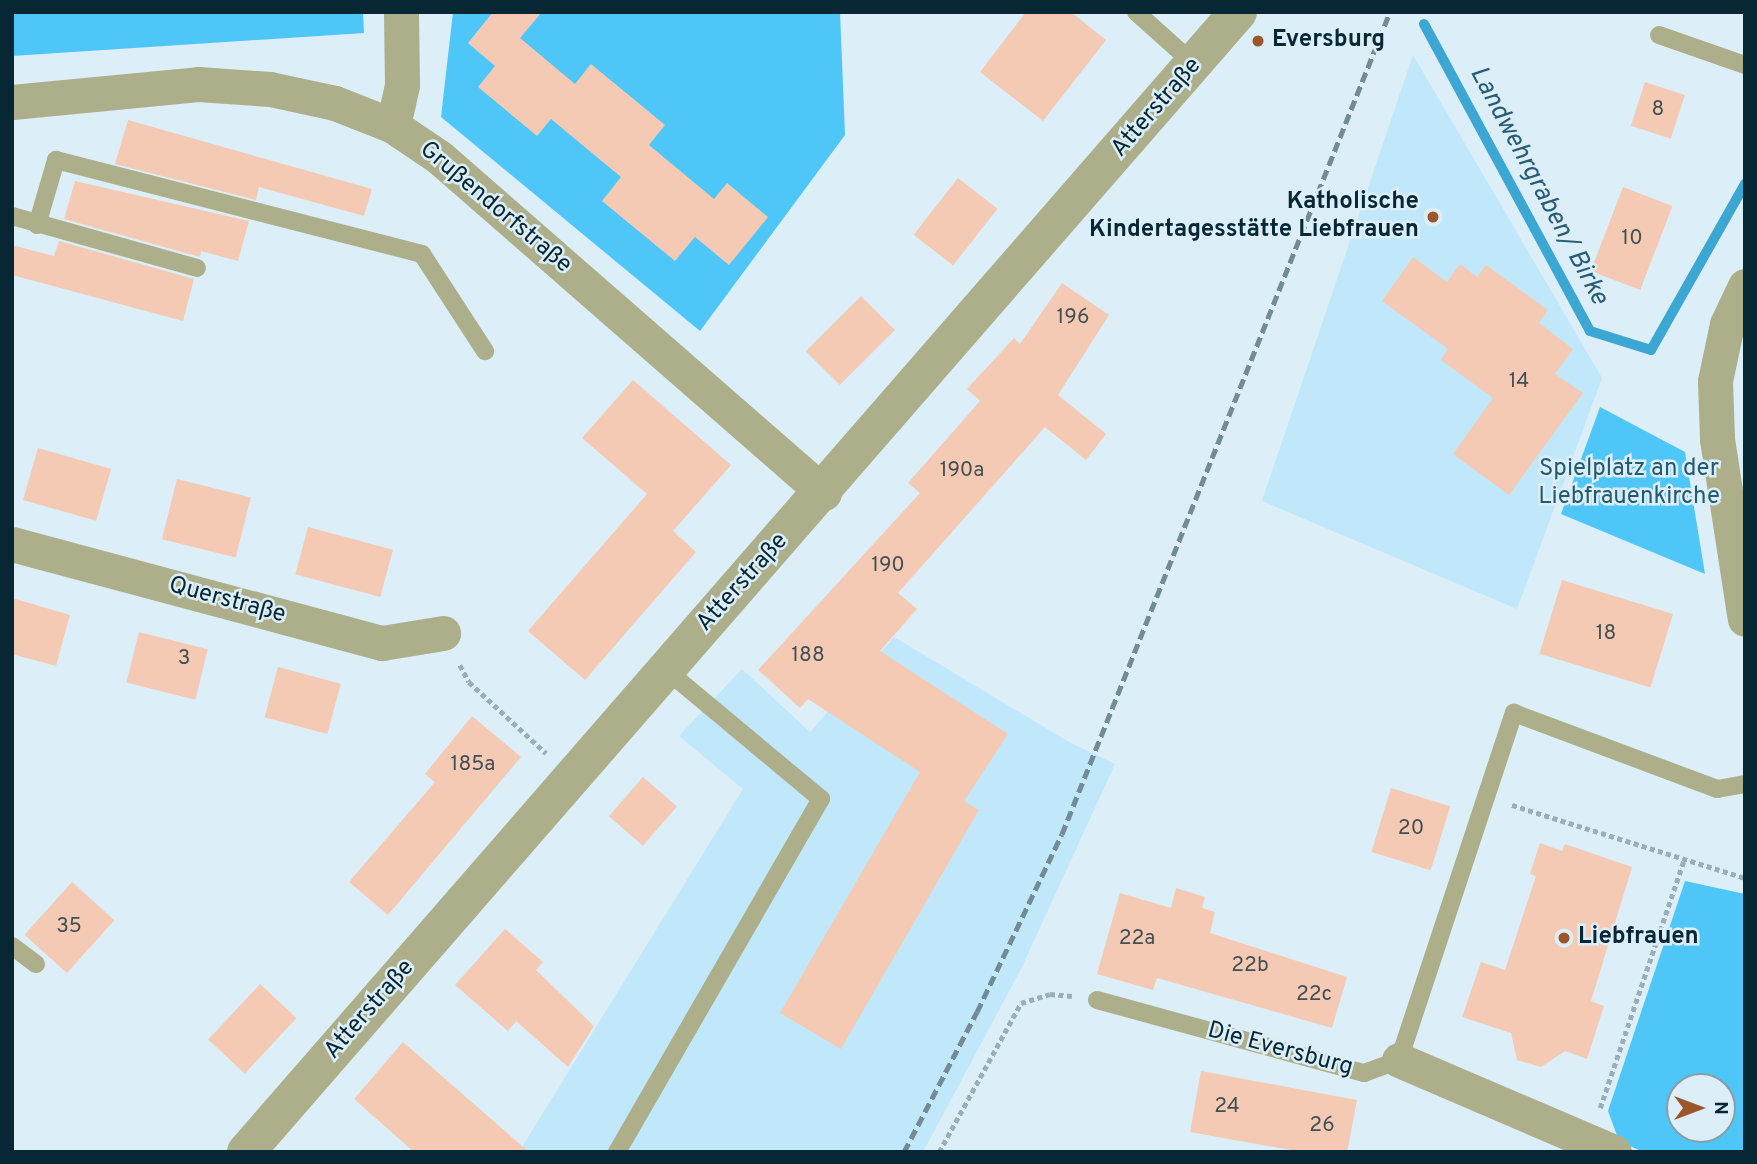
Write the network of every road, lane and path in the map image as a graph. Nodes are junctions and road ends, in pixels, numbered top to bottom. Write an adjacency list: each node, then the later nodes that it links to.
1 (401, 12): 8 (street)
2 (1136, 12): 5 (lane)
3 (1238, 12): 5 (street, Atterstraße)
4 (1659, 35): 6 (lane)
5 (1194, 64): 14 (street, Atterstraße)
6 (1745, 65)
7 (12, 103): 8 (street, Grußendorfstraße)
8 (393, 126): 14 (street, Grußendorfstraße)
9 (12, 216): 10 (lane)
10 (37, 225): 11 (lane); 13 (lane)
11 (197, 268)
12 (1745, 286): 16 (street)
13 (485, 351)
14 (824, 493): 18 (street, Atterstraße)
15 (12, 544): 17 (street, Querstraße)
16 (1745, 619)
17 (443, 633): 19 (path)
18 (666, 670): 19 (street, Atterstraße); 30 (lane)
19 (572, 777): 29 (street, Atterstraße)
20 (1745, 784): 21 (lane)
21 (1486, 796): 22 (path); 27 (lane)
22 (1684, 860): 23 (path); 28 (path)
23 (1745, 878)
24 (12, 946): 25 (lane)
25 (36, 964)
26 (1097, 1000): 27 (lane, Die Eversburg); 31 (path)
27 (1399, 1060): 28 (street)
28 (1601, 1146)
29 (246, 1152)
30 (617, 1152)
31 (939, 1152)

